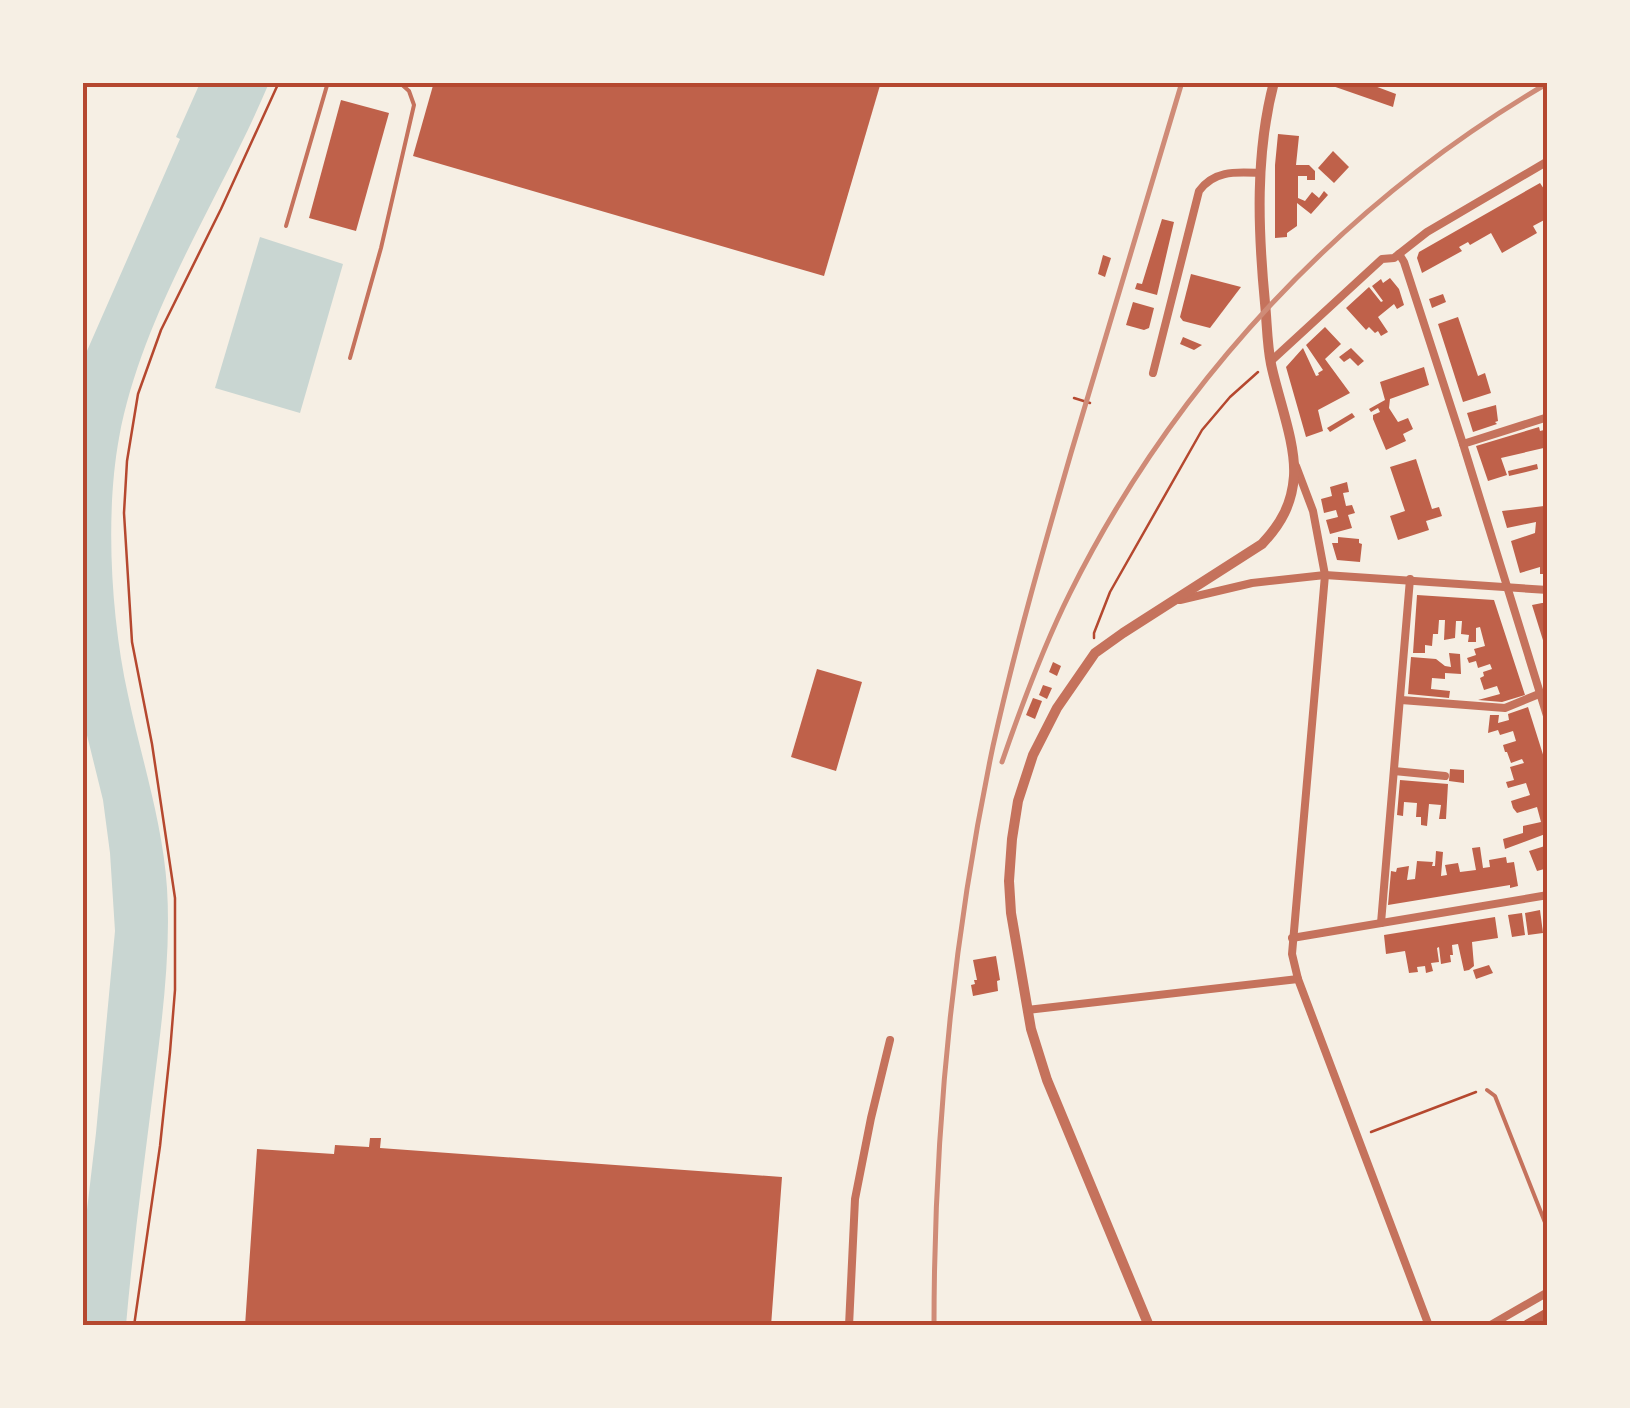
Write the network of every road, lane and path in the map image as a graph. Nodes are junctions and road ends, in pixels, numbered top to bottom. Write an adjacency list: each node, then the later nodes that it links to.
1 (280, 82): 38 (path)
2 (328, 82): 7 (lane)
3 (399, 82): 9 (lane)
4 (1274, 82): 6 (street)
5 (1548, 161): 8 (street)
6 (1260, 173): 10 (street); 11 (street)
7 (286, 226)
8 (1400, 254): 10 (street); 15 (street)
9 (350, 358)
10 (1270, 361): 16 (street); 22 (path)
11 (1153, 374)
12 (1074, 398): 13 (path)
13 (1090, 402)
14 (1548, 417): 15 (street)
15 (1463, 444): 19 (street)
16 (1294, 462): 17 (street); 21 (street)
17 (1325, 575): 18 (street); 21 (street); 30 (street)
18 (1410, 579): 19 (street); 24 (street)
19 (1506, 586): 20 (street); 23 (street)
20 (1548, 590)
21 (1172, 602): 22 (street)
22 (1095, 653): 32 (street)
23 (1539, 694): 24 (street); 25 (street)
24 (1400, 700): 26 (street)
25 (1548, 719)
26 (1394, 771): 27 (street); 29 (street)
27 (1445, 776)
28 (1548, 895): 29 (street)
29 (1381, 922): 30 (street)
30 (1292, 938): 31 (street)
31 (1298, 979): 32 (street); 35 (street)
32 (1027, 1010): 40 (street)
33 (890, 1040): 39 (street)
34 (1488, 1090): 35 (path); 36 (lane)
35 (1358, 1137): 41 (street)
36 (1548, 1230)
37 (1548, 1292): 42 (street)
38 (134, 1326)
39 (849, 1326)
40 (1149, 1326)
41 (1429, 1326)
42 (1488, 1326)

